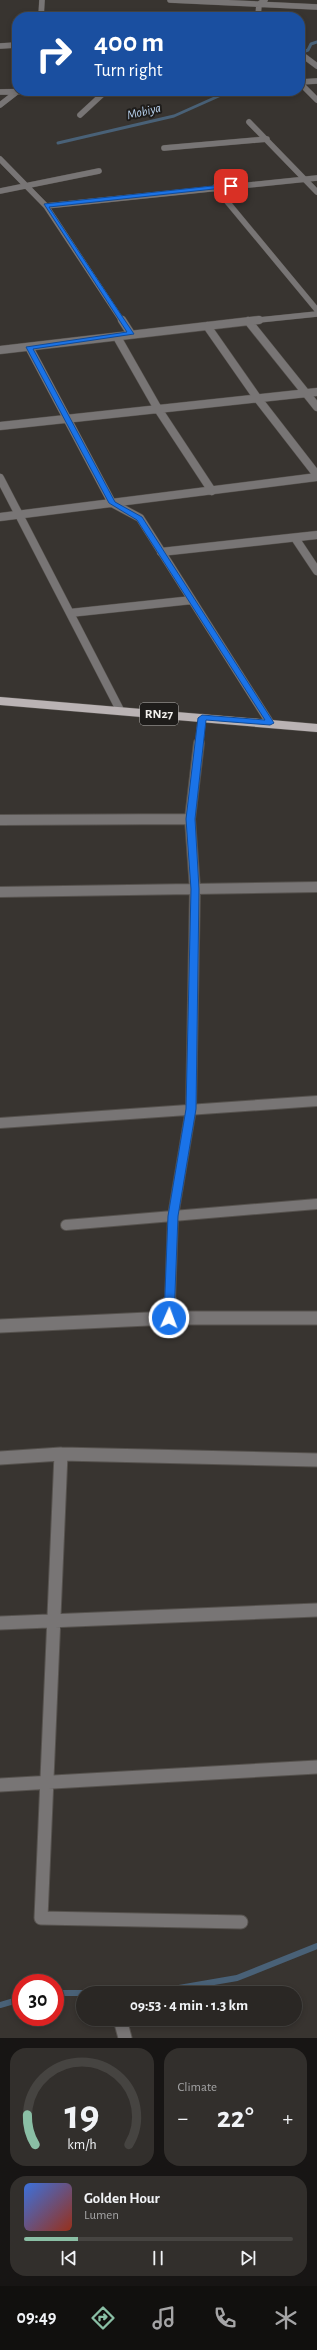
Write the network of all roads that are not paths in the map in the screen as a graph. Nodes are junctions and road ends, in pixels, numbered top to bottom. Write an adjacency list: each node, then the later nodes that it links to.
1 (42, 0): 6 (street)
2 (170, 0): 4 (street)
3 (265, 0): 4 (street)
4 (259, 4): 5 (street); 7 (street)
5 (317, 7)
6 (41, 12)
7 (258, 12)
8 (12, 45): 9 (street)
9 (0, 46)
10 (305, 57): 11 (street)
11 (317, 66)
12 (317, 81): 13 (street)
13 (305, 82)
14 (305, 88): 19 (street)
15 (12, 91): 16 (street)
16 (0, 92)
17 (12, 96): 20 (street)
18 (101, 96): 21 (street)
19 (317, 100)
20 (0, 105)
21 (80, 115)
22 (249, 122): 23 (street)
23 (266, 140): 24 (street); 28 (street)
24 (164, 148)
25 (0, 159): 29 (street)
26 (99, 170): 29 (street)
27 (317, 178): 28 (street)
28 (306, 180): 30 (street); 32 (street)
29 (27, 186): 31 (street); 33 (street)
30 (215, 187): 33 (street); 34 (street)
31 (0, 191)
32 (317, 192)
33 (46, 206): 38 (street)
34 (317, 310)
35 (317, 314): 36 (street)
36 (248, 322): 37 (street); 43 (street)
37 (207, 326): 38 (street); 44 (street)
38 (131, 334): 39 (street)
39 (117, 337): 40 (street); 46 (street)
40 (29, 347): 41 (street); 47 (street)
41 (0, 350)
42 (317, 392): 43 (street)
43 (307, 394): 44 (street); 45 (street)
44 (258, 399): 46 (street); 49 (street)
45 (317, 406)
46 (158, 409): 47 (street); 51 (street)
47 (67, 419): 48 (street); 52 (street)
48 (0, 426)
49 (317, 476): 51 (street)
50 (0, 478): 53 (street)
51 (212, 491): 52 (street)
52 (112, 503): 53 (street); 57 (street)
53 (19, 515): 54 (street); 60 (street)
54 (0, 517)
55 (317, 535): 56 (street)
56 (295, 538): 57 (street); 58 (street)
57 (161, 552): 59 (street)
58 (317, 571)
59 (192, 600): 60 (street); 64 (street)
60 (70, 613): 62 (street)
61 (0, 701): 62 (main road, RN27)
62 (120, 710): 63 (main road, RN27)
63 (202, 718): 64 (main road, RN27); 66 (street)
64 (270, 723): 65 (main road, RN27)
65 (317, 728)
66 (190, 819): 67 (street); 69 (street)
67 (0, 820)
68 (317, 887): 69 (street)
69 (195, 889): 70 (street); 72 (street)
70 (0, 892)
71 (317, 1101): 72 (street)
72 (191, 1109): 73 (street); 75 (street)
73 (0, 1123)
74 (317, 1204): 75 (street)
75 (173, 1216): 76 (street); 77 (street)
76 (66, 1225)
77 (169, 1318): 78 (street); 79 (street)
78 (317, 1318)
79 (0, 1326)
80 (61, 1454): 81 (street); 82 (street); 84 (street)
81 (0, 1458)
82 (317, 1460)
83 (317, 1610): 84 (street)
84 (53, 1620): 85 (street); 87 (street)
85 (0, 1623)
86 (317, 1767): 87 (street)
87 (46, 1782): 88 (street); 89 (street)
88 (0, 1784)
89 (241, 1922)
90 (122, 2026): 91 (street)
91 (125, 2038)

